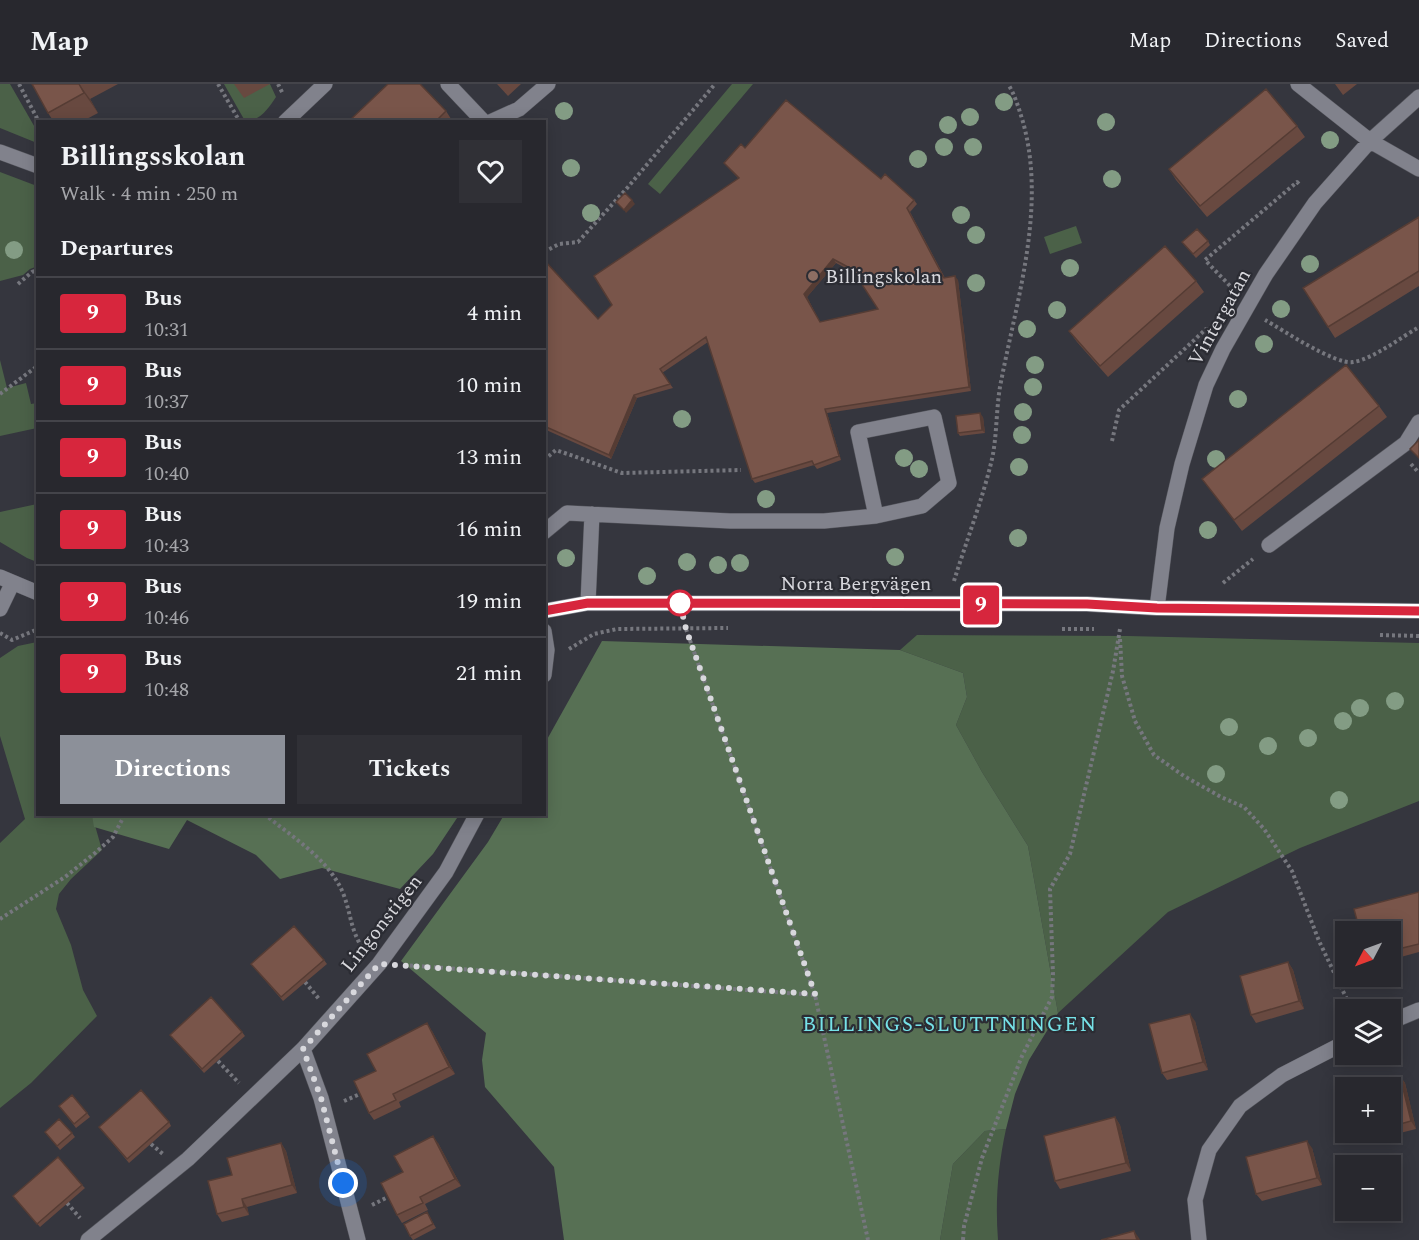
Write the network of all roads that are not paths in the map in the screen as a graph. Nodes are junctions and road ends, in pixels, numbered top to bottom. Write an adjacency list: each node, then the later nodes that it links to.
1 (325, 84): 6 (street)
2 (448, 84): 7 (street)
3 (548, 84): 8 (street)
4 (1298, 84): 9 (street)
5 (1419, 97): 9 (street, Vintergatan)
6 (287, 120)
7 (482, 120)
8 (494, 120)
9 (1370, 141): 12 (street); 21 (street, Vintergatan)
10 (0, 152): 11 (street)
11 (36, 165)
12 (1419, 169)
13 (1419, 422): 17 (street)
14 (592, 514): 15 (street); 16 (street); 20 (street)
15 (876, 516): 15 (street)
16 (546, 530)
17 (1269, 545)
18 (6, 580): 19 (street); 22 (street)
19 (36, 592)
20 (588, 603): 21 (street, Norra Bergvägen); 23 (street, Norra Bergvägen)
21 (1157, 608): 24 (street, Norra Bergvägen)
22 (0, 609)
23 (546, 611)
24 (1419, 611)
25 (476, 816): 29 (street, Lingonstigen)
26 (1419, 1010): 27 (street)
27 (1401, 1017)
28 (1335, 1048): 32 (street)
29 (303, 1049): 30 (street, Lingonstigen); 31 (street)
30 (88, 1240)
31 (358, 1240)
32 (1199, 1240)

